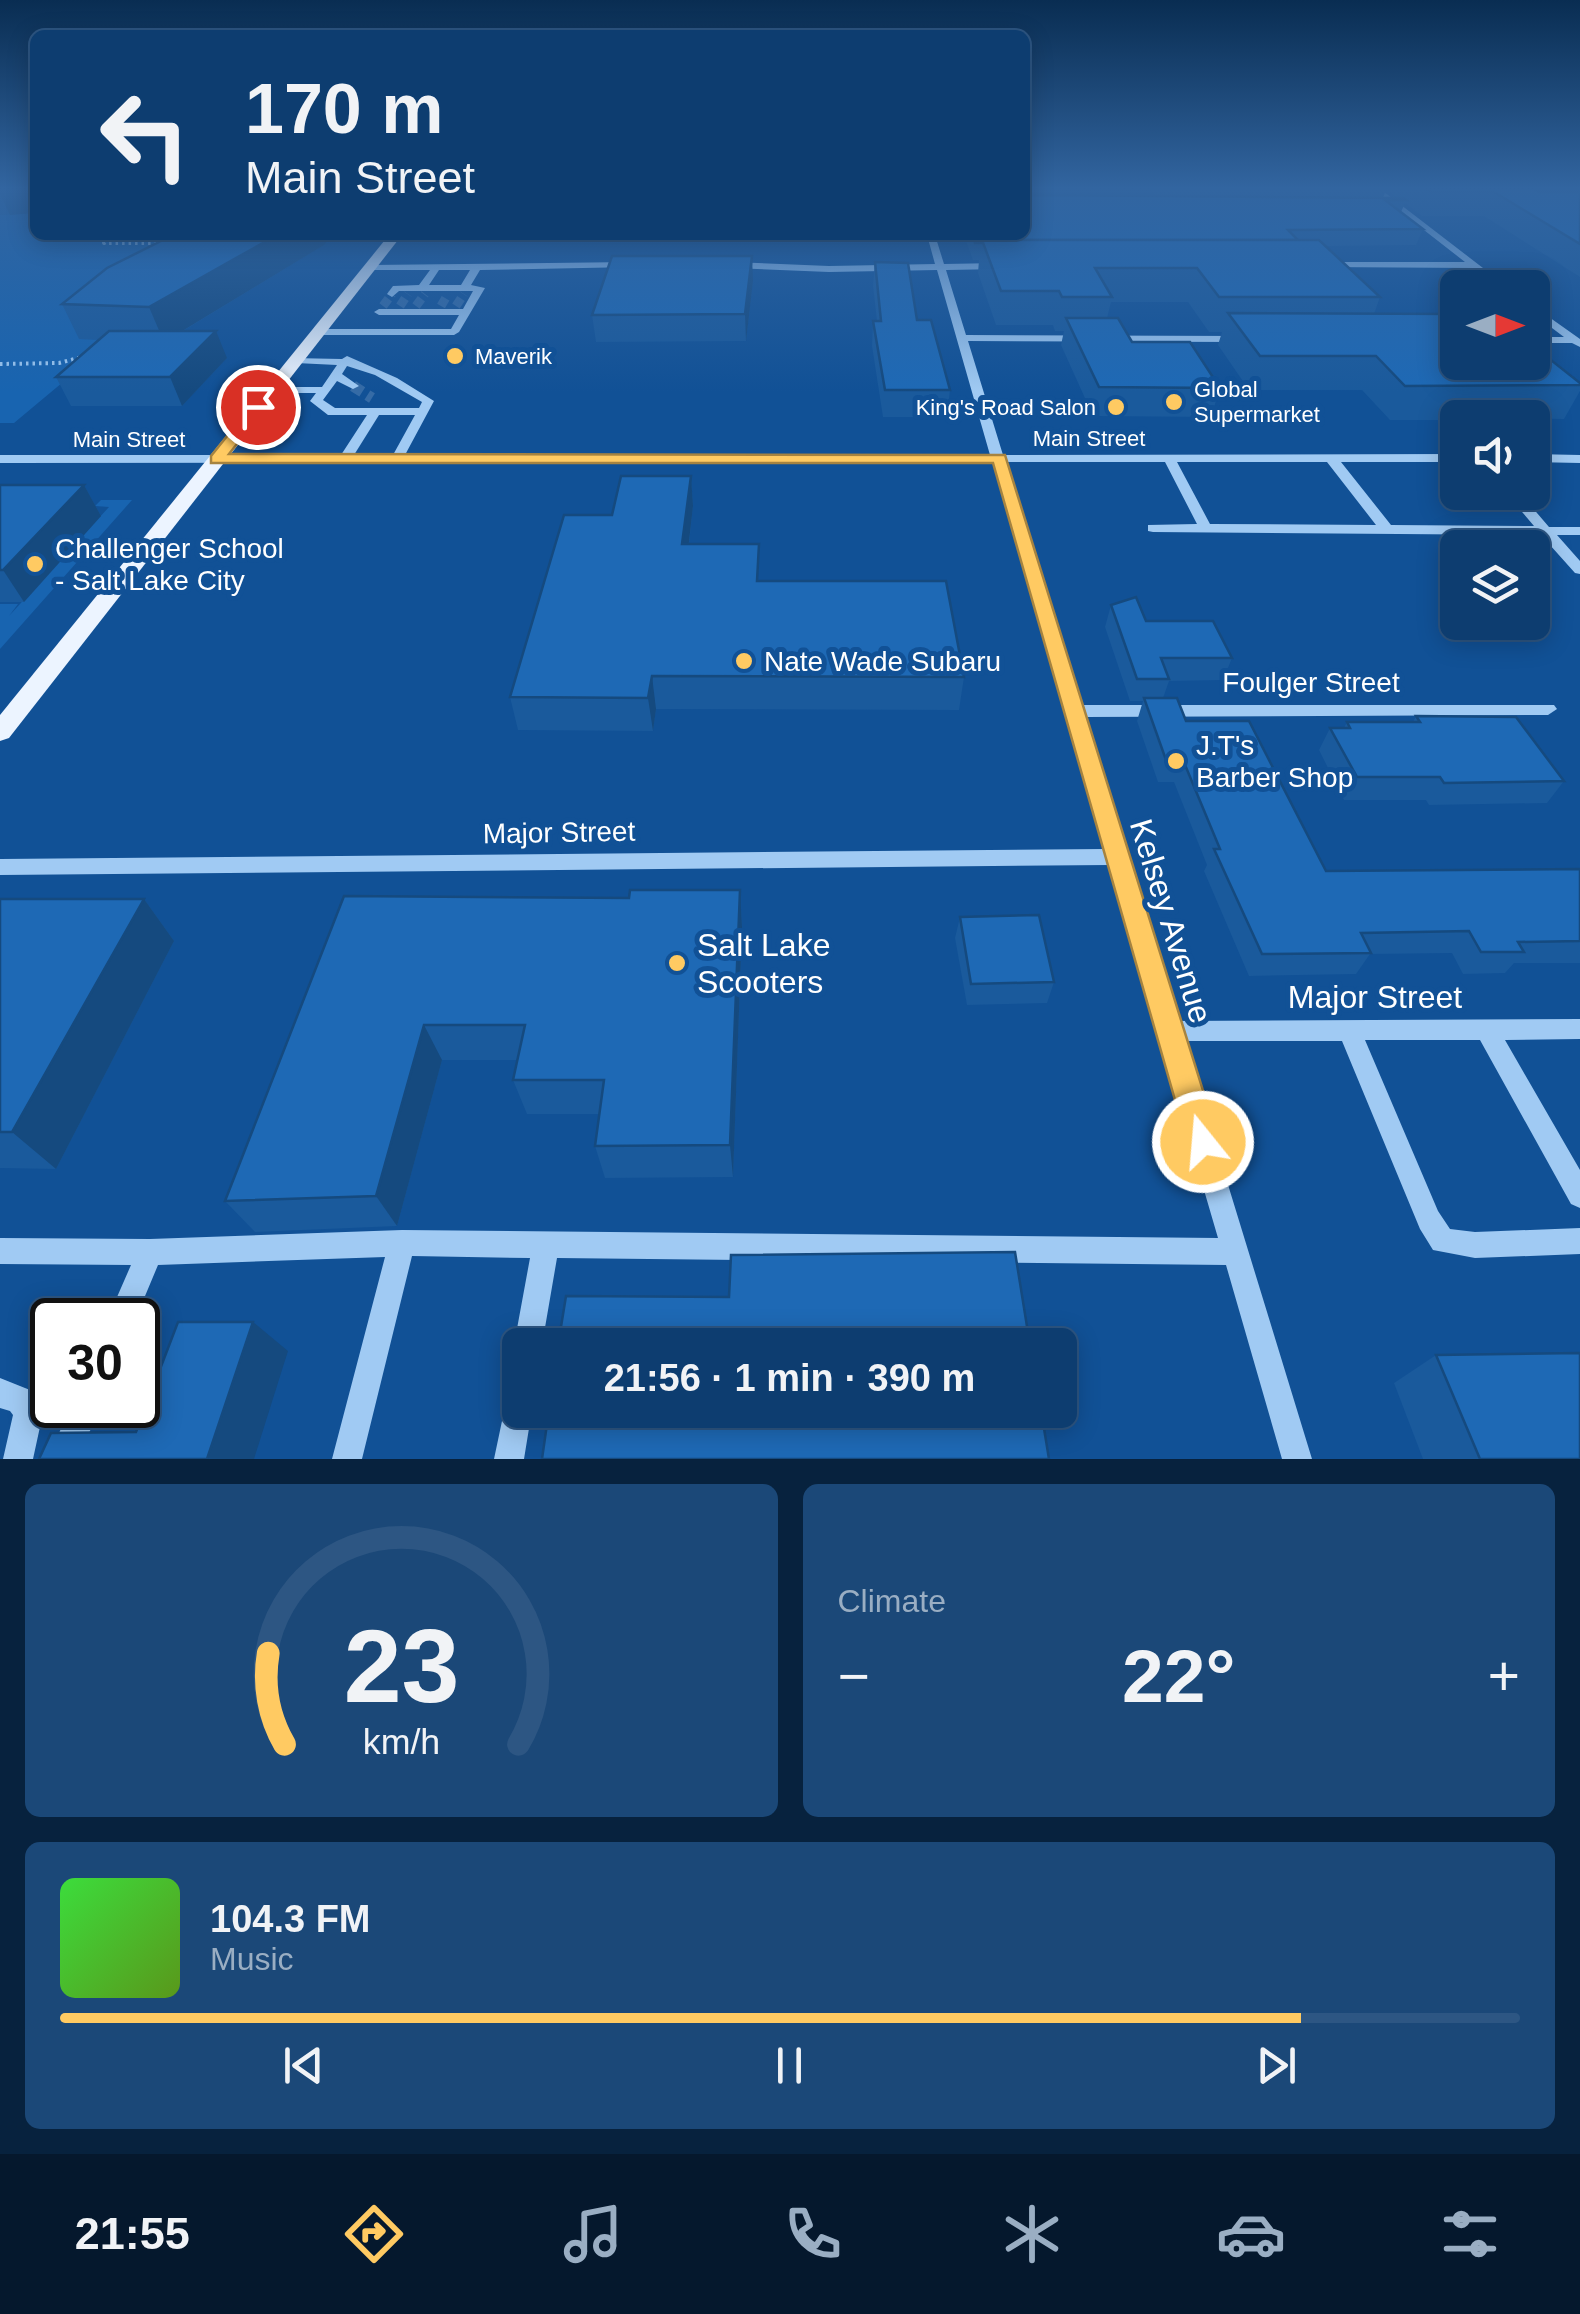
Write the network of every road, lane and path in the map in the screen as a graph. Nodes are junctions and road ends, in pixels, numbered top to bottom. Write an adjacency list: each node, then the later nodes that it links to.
1 (379, 256): 9 (main road)
2 (937, 256): 12 (street, Kelsey Avenue)
3 (1464, 256): 4 (street)
4 (1475, 264): 7 (street); 13 (street)
5 (637, 265): 11 (street)
6 (711, 265): 12 (street)
7 (1316, 265)
8 (1008, 266): 12 (street)
9 (370, 268): 10 (street); 20 (main road)
10 (436, 268): 11 (street); 14 (street)
11 (476, 268): 15 (street)
12 (941, 269): 21 (street, Kelsey Avenue)
13 (1482, 270)
14 (419, 290): 15 (street); 16 (street)
15 (459, 290): 18 (street)
16 (392, 294)
17 (383, 306): 18 (street)
18 (458, 310): 20 (street)
19 (1550, 322): 24 (street)
20 (318, 332): 27 (main road)
21 (961, 338): 22 (street); 36 (street, Kelsey Avenue)
22 (1262, 339)
23 (1550, 341): 24 (street)
24 (1577, 342)
25 (99, 352): 28 (path)
26 (347, 359): 27 (street); 29 (street); 34 (street)
27 (296, 360): 31 (main road)
28 (0, 364)
29 (336, 374): 30 (street); 32 (street)
30 (353, 386)
31 (272, 390): 32 (street); 43 (main road)
32 (325, 390): 33 (street)
33 (374, 405): 34 (street); 44 (street)
34 (423, 411): 35 (street)
35 (397, 458): 36 (street, Main Street); 44 (street, Main Street)
36 (1000, 458): 37 (street, Main Street); 56 (street, Kelsey Avenue)
37 (1169, 458): 38 (street, Main Street); 47 (street)
38 (1331, 458): 39 (street, Main Street); 48 (street)
39 (1440, 458)
40 (1550, 458): 41 (street)
41 (1580, 458)
42 (0, 459): 43 (street, Main Street)
43 (216, 459): 44 (street, Main Street); 57 (main road)
44 (345, 459)
45 (1528, 510): 50 (street)
46 (1153, 528): 47 (street)
47 (1206, 529): 48 (street)
48 (1387, 530): 49 (street)
49 (1440, 530)
50 (1546, 530)
51 (1550, 531): 52 (street)
52 (1580, 531)
53 (1550, 535): 54 (street)
54 (1580, 570)
55 (1548, 709): 56 (street, Foulger Street)
56 (1074, 711): 58 (street, Kelsey Avenue)
57 (0, 732)
58 (1118, 857): 59 (street, Major Street); 63 (street, Kelsey Avenue)
59 (0, 866)
60 (1486, 1029): 61 (street, Major Street); 62 (street, Major Street); 64 (street)
61 (1580, 1029)
62 (1349, 1030): 63 (street, Major Street); 65 (street)
63 (1170, 1031): 70 (street, Kelsey Avenue)
64 (1580, 1195)
65 (1580, 1241)
66 (402, 1243): 67 (street); 69 (street); 78 (street)
67 (546, 1244): 70 (street); 72 (street)
68 (0, 1251): 69 (street)
69 (150, 1252): 71 (street)
70 (1236, 1252): 80 (street, Kelsey Avenue)
71 (130, 1298)
72 (531, 1328)
73 (0, 1393): 76 (street)
74 (76, 1428): 77 (street)
75 (514, 1428): 79 (street)
76 (18, 1459)
77 (63, 1459)
78 (347, 1459)
79 (509, 1459)
80 (1297, 1459)

